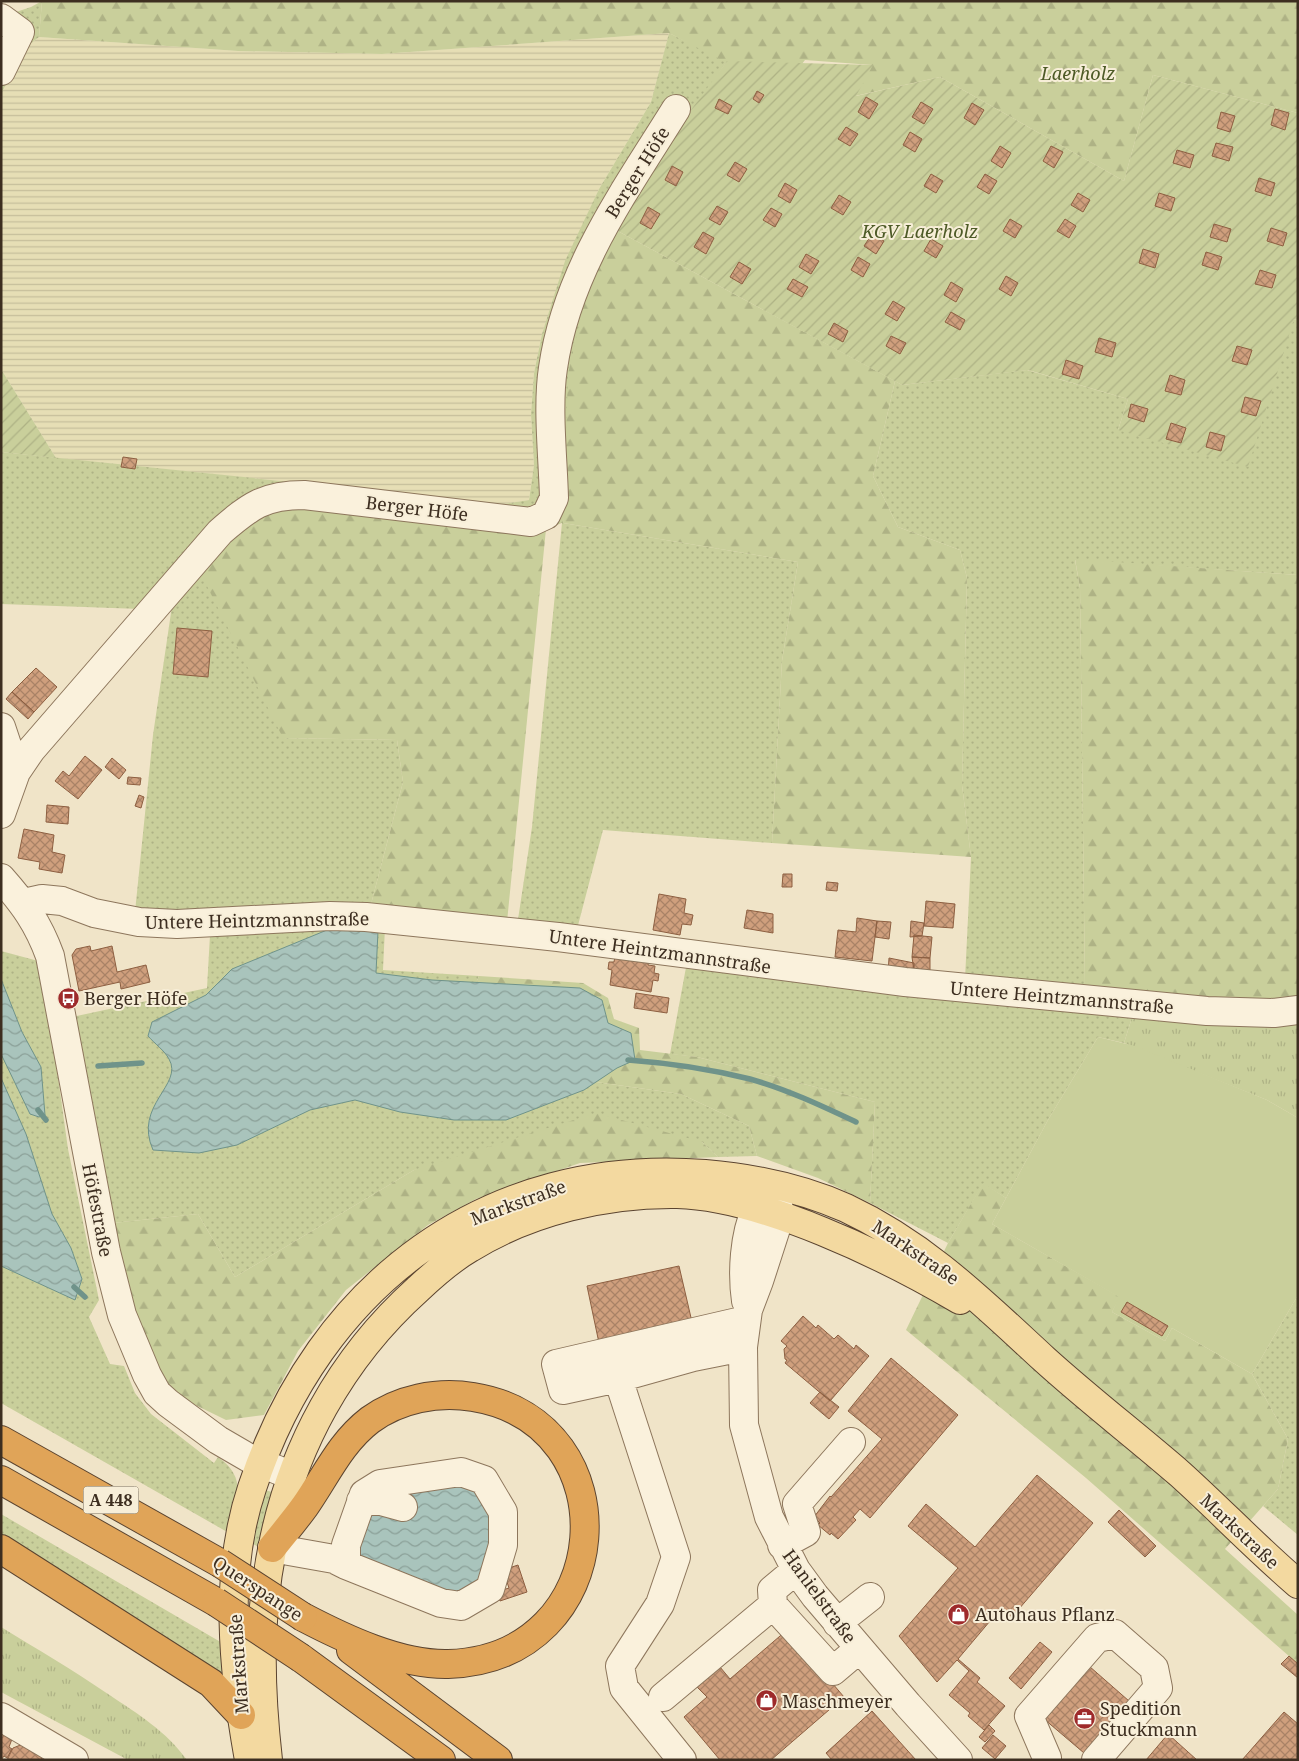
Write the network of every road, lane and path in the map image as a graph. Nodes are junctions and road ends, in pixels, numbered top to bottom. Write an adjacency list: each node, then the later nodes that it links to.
1 (1, 18): 2 (street)
2 (1, 71)
3 (676, 109): 5 (street, Berger Höfe)
4 (1, 727): 5 (street)
5 (16, 772): 6 (street, Berger Höfe)
6 (1, 814)
7 (1, 878): 8 (street, Höfestraße)
8 (24, 904): 9 (street, Untere Heintzmannstraße); 18 (street, Höfestraße)
9 (1298, 1010)
10 (774, 1183): 11 (street, Hanielstraße); 14 (main road, Markstraße); 18 (main road, Markstraße)
11 (768, 1212): 12 (street, Hanielstraße); 14 (main road, Markstraße); 19 (main road, Markstraße)
12 (747, 1315): 13 (street, Hanielstraße); 15 (street)
13 (743, 1347): 15 (street); 24 (street, Hanielstraße)
14 (1047, 1362): 20 (main road, Markstraße)
15 (618, 1378): 45 (street)
16 (1, 1440): 33 (highway, Querspange / A 448, bridge)
17 (851, 1442): 24 (street)
18 (262, 1463): 19 (street, Höfestraße); 37 (main road, Markstraße)
19 (292, 1476): 25 (main road, Markstraße)
20 (1182, 1476): 27 (main road, Markstraße); 30 (main road, Markstraße)
21 (1, 1480): 43 (highway, Querspange / A 448, bridge)
22 (361, 1502): 23 (street); 28 (street); 28 (street)
23 (402, 1507)
24 (782, 1545): 29 (street, Hanielstraße)
25 (272, 1548): 28 (street); 33 (highway); 42 (main road, Markstraße)
26 (1, 1550): 37 (highway)
27 (1298, 1561)
28 (346, 1565)
29 (796, 1570): 32 (street); 34 (street, Hanielstraße)
30 (1298, 1584)
31 (870, 1597): 34 (street)
32 (773, 1605): 35 (street); 36 (street)
33 (303, 1617): 44 (highway, Querspange / A 448)
34 (837, 1623): 35 (street, Hanielstraße)
35 (859, 1649): 46 (street, Hanielstraße)
36 (662, 1697)
37 (241, 1715): 41 (main road, Markstraße)
38 (1, 1717): 40 (street)
39 (1049, 1759): 47 (street)
40 (74, 1760)
41 (249, 1760)
42 (268, 1760)
43 (441, 1760)
44 (498, 1760)
45 (682, 1760)
46 (958, 1760)
47 (1096, 1760)

